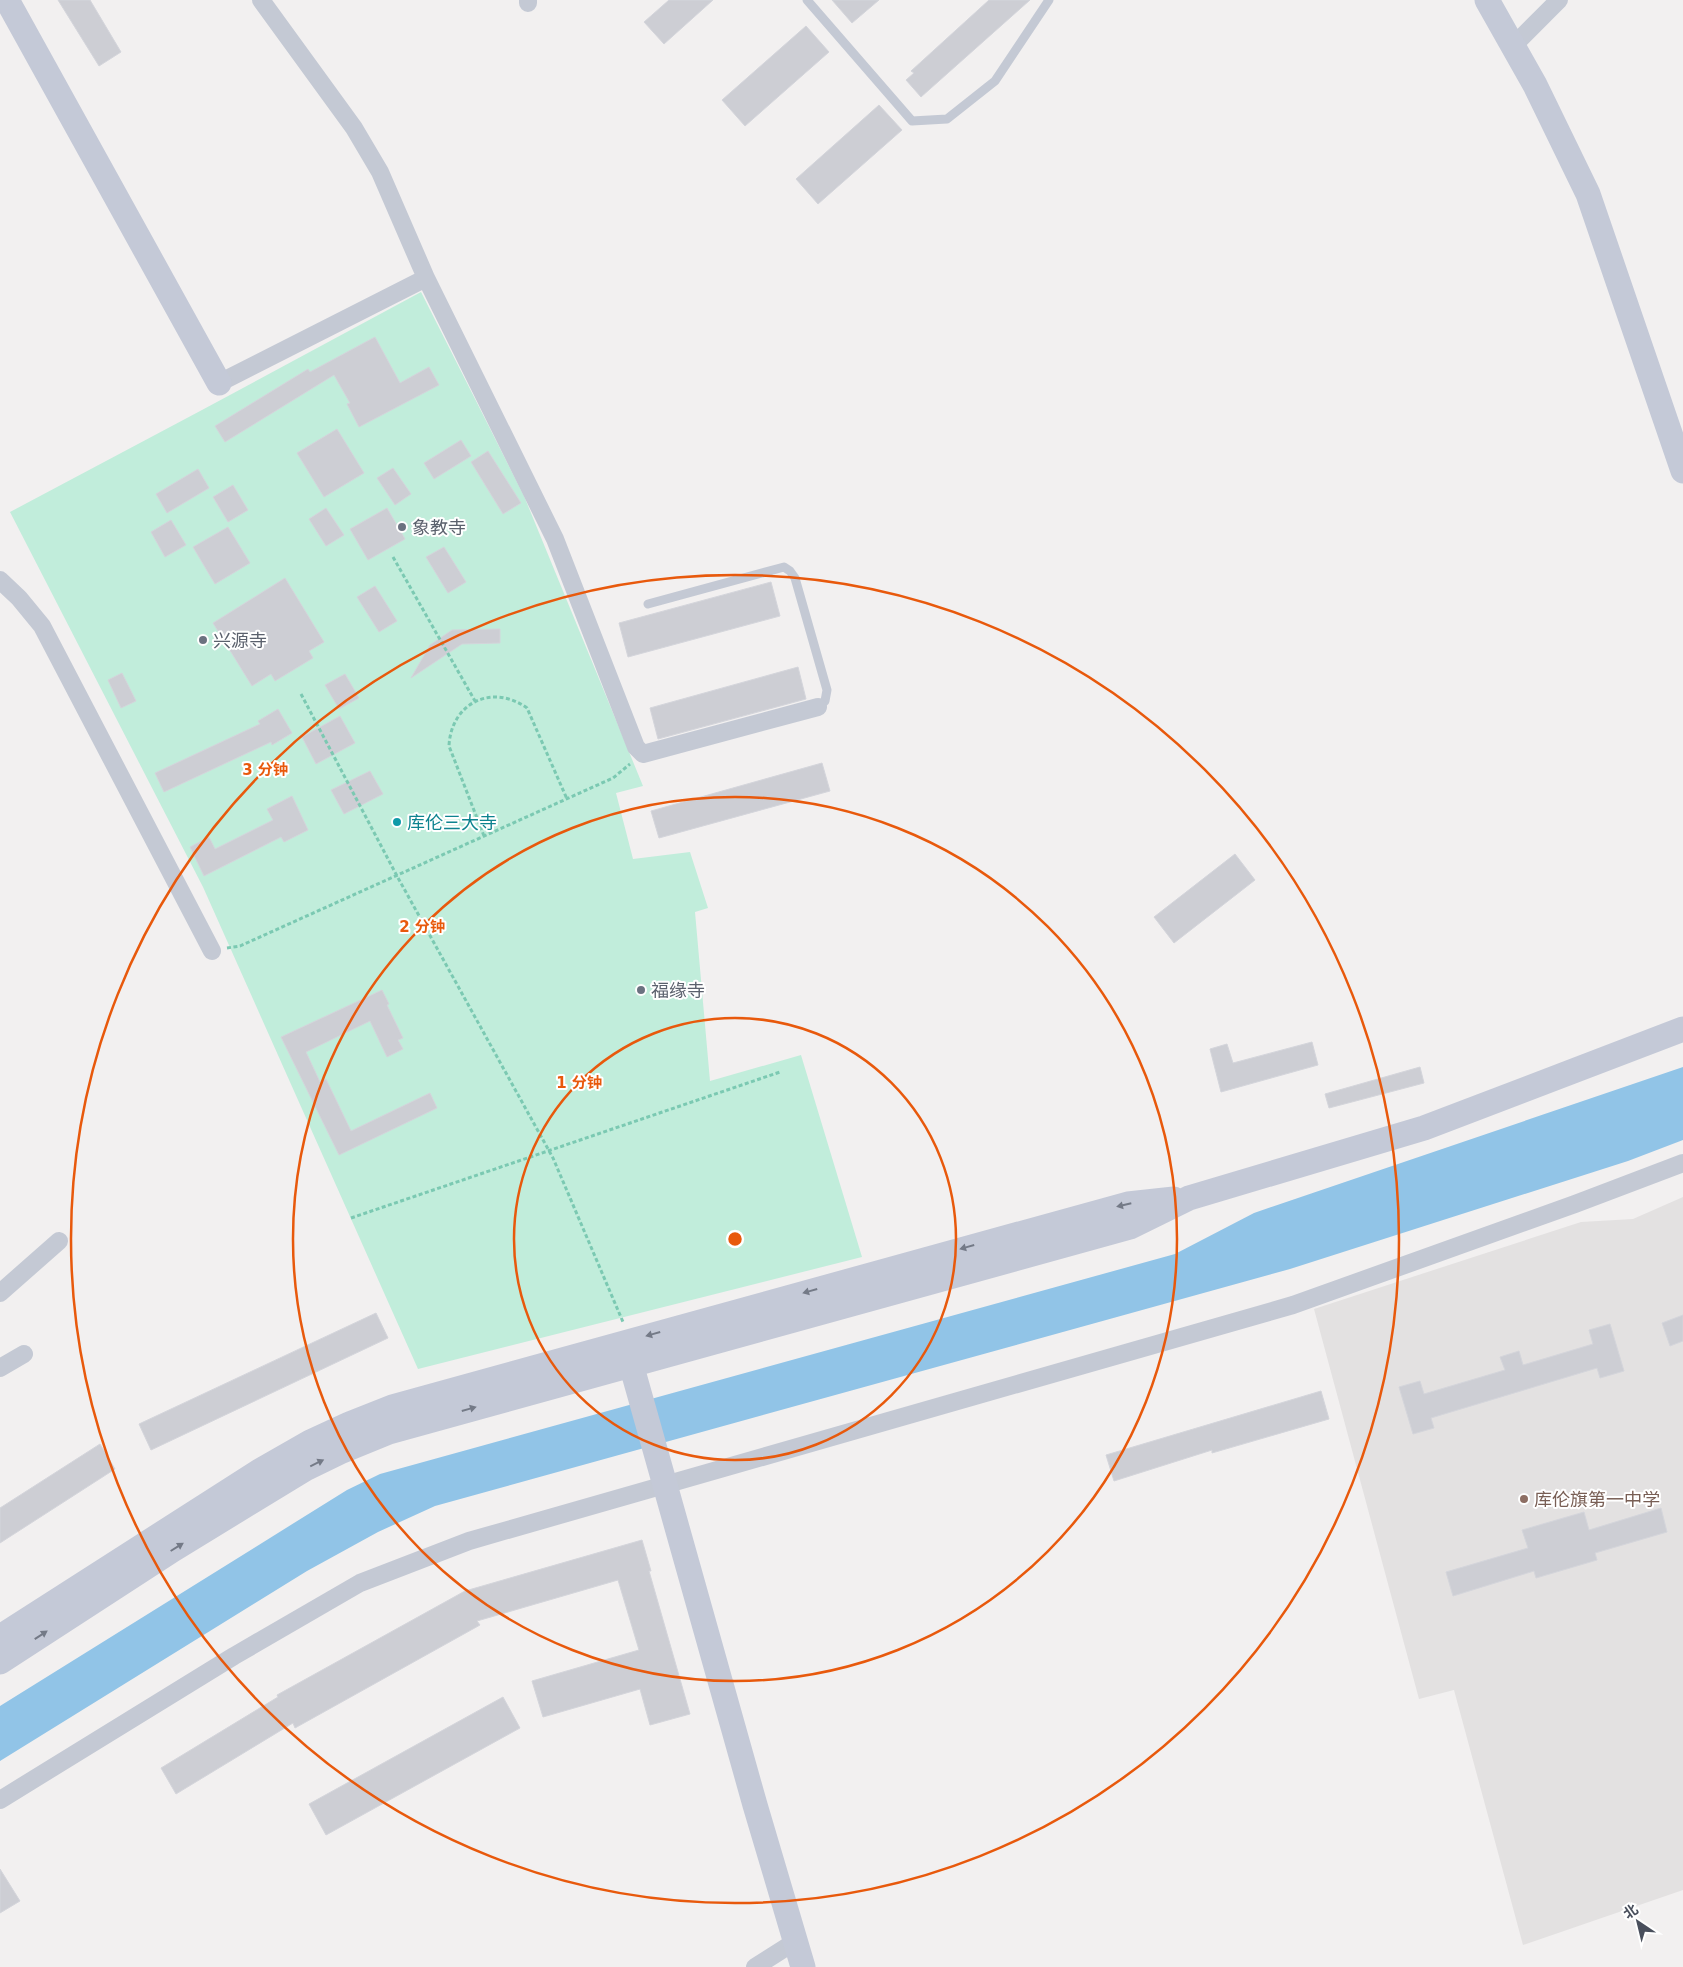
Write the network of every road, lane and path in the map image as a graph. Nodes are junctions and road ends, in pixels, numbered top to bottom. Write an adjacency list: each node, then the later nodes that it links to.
1 (261, 0): 8 (street)
2 (806, 0): 3 (lane)
3 (1049, 0)
4 (1487, 0): 7 (main road)
5 (1559, 0): 7 (street)
6 (6, 9): 9 (main road)
7 (1513, 46): 10 (main road)
8 (426, 278): 9 (street); 17 (street)
9 (219, 383)
10 (1683, 471)
11 (393, 558): 15 (path)
12 (0, 580): 21 (street)
13 (648, 604): 16 (lane)
14 (301, 694): 20 (path)
15 (475, 701): 18 (path); 19 (path)
16 (818, 707): 17 (street)
17 (643, 754): 18 (path)
18 (567, 799): 19 (path)
19 (484, 836): 20 (path)
20 (397, 876): 21 (path); 24 (path)
21 (212, 951)
22 (1683, 1029): 29 (main road)
23 (780, 1072): 24 (path)
24 (549, 1151): 26 (path); 29 (path)
25 (1683, 1163): 32 (street)
26 (351, 1218)
27 (59, 1241): 28 (street)
28 (0, 1292)
29 (631, 1352): 32 (main road); 33 (main road); 34 (main road, one-way to 29)
30 (24, 1354): 31 (street)
31 (0, 1368)
32 (665, 1484): 35 (street); 36 (main road)
33 (0, 1637)
34 (0, 1662)
35 (0, 1800)
36 (796, 1941): 37 (street); 38 (main road)
37 (755, 1967)
38 (803, 1967)

